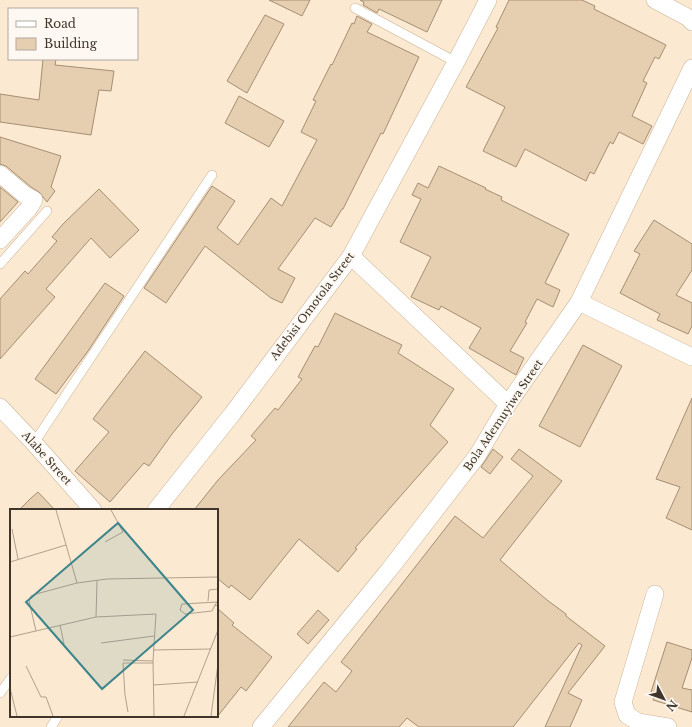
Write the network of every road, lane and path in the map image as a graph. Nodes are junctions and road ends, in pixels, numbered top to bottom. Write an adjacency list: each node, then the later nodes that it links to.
1 (488, 0): 5 (street, Adebisi Omotola Street)
2 (656, 0): 4 (street)
3 (355, 8): 5 (lane)
4 (692, 22)
5 (456, 62): 11 (street, Adebisi Omotola Street)
6 (692, 68): 13 (street, Bola Ademuyiwa Street)
7 (0, 174): 10 (street)
8 (212, 175): 17 (lane)
9 (48, 211): 12 (lane)
10 (0, 240)
11 (351, 256): 15 (street); 19 (street, Adebisi Omotola Street)
12 (0, 264)
13 (579, 302): 14 (street); 15 (street, Bola Ademuyiwa Street)
14 (692, 357)
15 (508, 404): 25 (street, Bola Ademuyiwa Street)
16 (0, 407): 17 (street, Alabe Street)
17 (34, 443): 18 (street, Alabe Street)
18 (92, 509)
19 (157, 509)
20 (655, 594): 26 (street)
21 (10, 679): 22 (lane)
22 (0, 693)
23 (57, 717): 24 (lane)
24 (51, 727)
25 (261, 727)
26 (668, 727)

